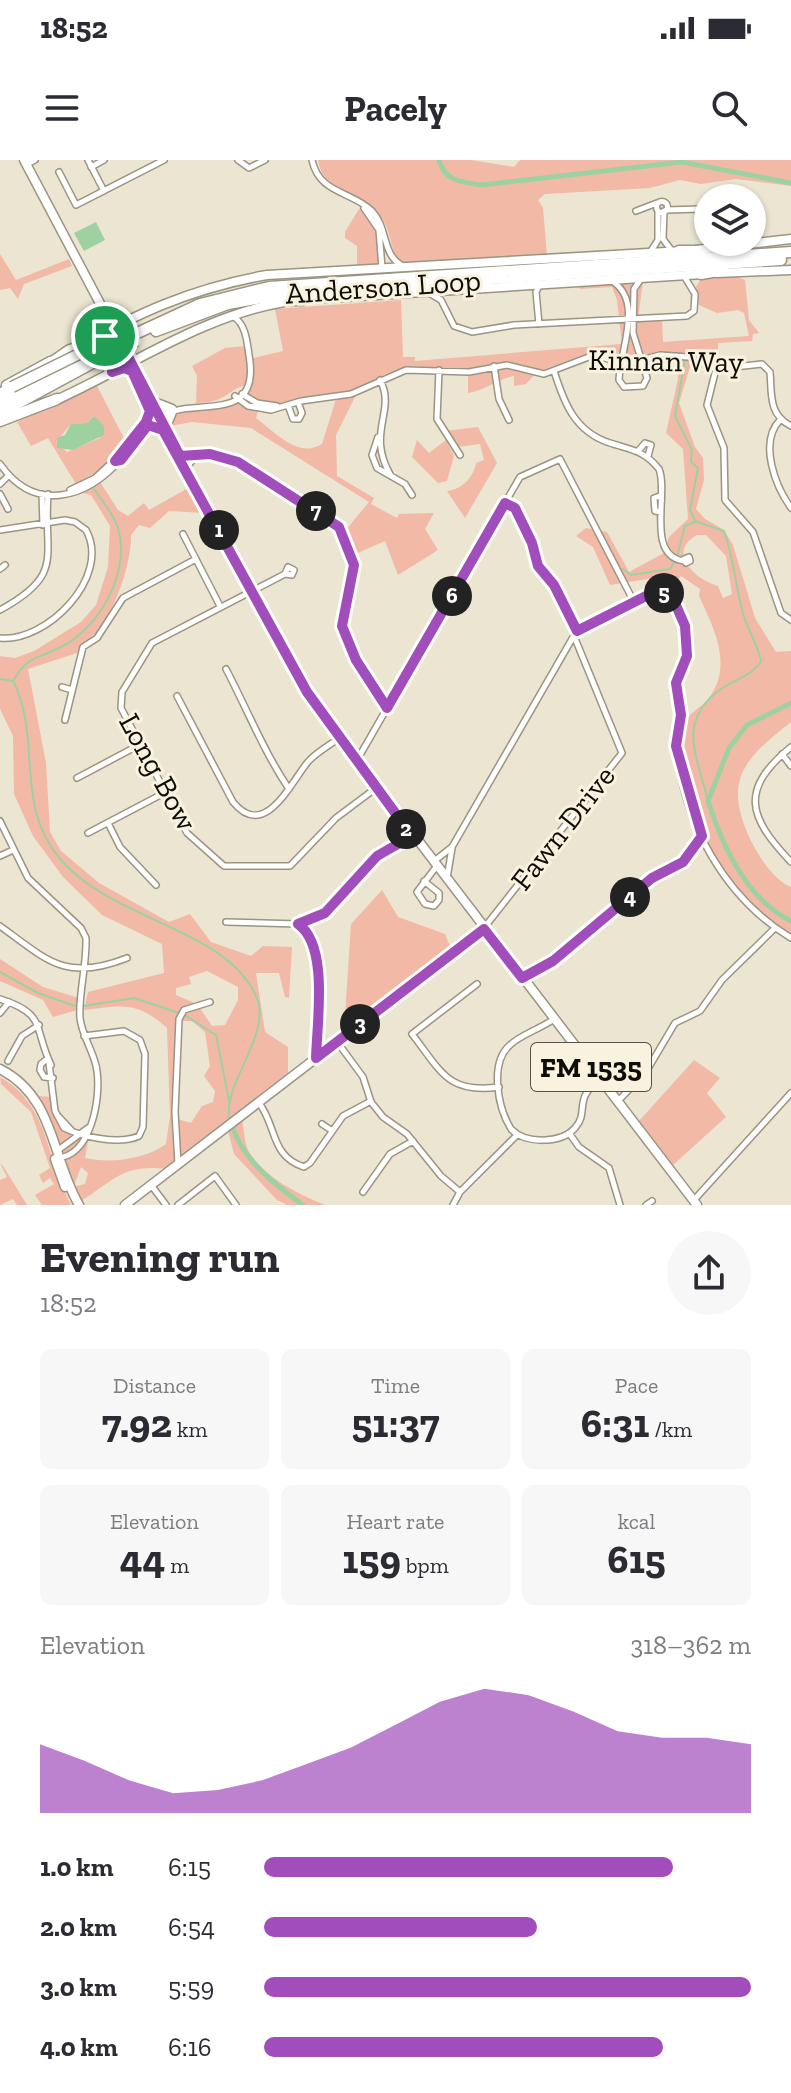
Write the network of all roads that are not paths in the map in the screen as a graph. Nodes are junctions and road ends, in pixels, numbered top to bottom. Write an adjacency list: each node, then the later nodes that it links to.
1 (96, 160): 8 (street)
2 (104, 160): 8 (street)
3 (164, 160): 10 (street)
4 (238, 160): 5 (street)
5 (265, 160)
6 (312, 160): 11 (street)
7 (27, 161): 37 (main road, FM 1535)
8 (90, 163): 10 (street)
9 (59, 172): 10 (street)
10 (104, 191)
11 (350, 198): 20 (street); 21 (street)
12 (662, 208): 13 (street); 14 (street); 17 (street); 18 (street)
13 (694, 209)
14 (636, 211)
15 (791, 239): 17 (main road)
16 (791, 250): 17 (highway); 43 (highway, Anderson Loop)
17 (676, 251): 18 (main road)
18 (649, 253): 20 (main road)
19 (791, 260): 23 (highway); 44 (highway, Anderson Loop)
20 (408, 269): 21 (main road)
21 (380, 270): 43 (main road)
22 (791, 270): 23 (main road)
23 (701, 274): 24 (main road); 30 (street)
24 (682, 275): 25 (main road); 30 (street)
25 (644, 277): 26 (main road); 39 (street)
26 (607, 279): 27 (main road); 38 (street)
27 (543, 283): 28 (main road); 32 (street)
28 (528, 284): 29 (main road); 32 (street)
29 (456, 289): 31 (main road); 35 (street)
30 (693, 290): 39 (street)
31 (424, 291): 33 (main road); 35 (street)
32 (536, 292): 40 (street)
33 (303, 300): 34 (main road); 44 (highway)
34 (257, 307): 36 (main road); 42 (street)
35 (446, 309): 40 (street)
36 (226, 316): 42 (street); 52 (main road)
37 (108, 318): 41 (main road, FM 1535); 43 (main road); 45 (main road)
38 (626, 318): 39 (street); 40 (street); 46 (street)
39 (635, 318): 47 (street)
40 (539, 324)
41 (113, 328): 43 (main road); 45 (main road); 52 (main road, FM 1535)
42 (244, 328): 60 (street)
43 (131, 332): 44 (highway, Anderson Loop); 49 (highway, Anderson Loop); 59 (highway, bridge)
44 (151, 333)
45 (100, 334): 48 (main road); 57 (main road)
46 (627, 345): 47 (street); 51 (street)
47 (635, 345): 50 (street)
48 (70, 350): 59 (highway)
49 (108, 351): 64 (highway, Anderson Loop); 67 (highway, Anderson Loop)
50 (642, 360): 51 (street, Kinnan Way); 51 (street); 54 (street, Kinnan Way)
51 (621, 363): 56 (street, Kinnan Way)
52 (132, 366): 57 (main road); 63 (main road, FM 1535)
53 (494, 366): 55 (street, Kinnan Way); 56 (street, Kinnan Way); 69 (street)
54 (716, 369): 70 (street, Kinnan Way); 100 (street)
55 (439, 370): 58 (street, Kinnan Way); 78 (street)
56 (554, 371): 75 (street)
57 (112, 372): 61 (main road)
58 (380, 380): 62 (street, Kinnan Way); 86 (street)
59 (0, 393)
60 (238, 395): 65 (street, Kinnan Way); 66 (street)
61 (57, 399): 71 (highway)
62 (298, 402): 65 (street, Kinnan Way); 65 (street)
63 (152, 403): 66 (main road); 68 (main road, FM 1535); 72 (main road)
64 (0, 404)
65 (285, 406)
66 (172, 411): 68 (street); 74 (main road)
67 (0, 413)
68 (159, 417): 72 (street); 74 (main road, FM 1535)
69 (509, 420)
70 (780, 420): 73 (street); 88 (street)
71 (0, 423)
72 (147, 424): 74 (main road); 85 (street)
73 (791, 426)
74 (164, 429): 77 (main road, FM 1535)
75 (639, 450): 79 (street); 79 (street)
76 (197, 454): 77 (street); 80 (street); 107 (street)
77 (179, 455): 96 (main road, FM 1535)
78 (460, 455)
79 (648, 456): 94 (street)
80 (190, 463)
81 (0, 464): 82 (street)
82 (7, 473): 83 (street); 85 (street)
83 (0, 481)
84 (0, 494): 89 (street)
85 (46, 495): 90 (street)
86 (412, 495)
87 (505, 503): 97 (street); 101 (street, Fawn Drive); 107 (street)
88 (791, 508)
89 (8, 509)
90 (45, 523): 91 (street); 99 (street); 102 (street)
91 (0, 530)
92 (183, 534): 93 (street)
93 (196, 559): 98 (street); 105 (street)
94 (684, 561)
95 (285, 574): 96 (street, Long Bow)
96 (251, 591): 98 (street, Long Bow); 109 (main road, FM 1535)
97 (634, 602): 101 (street); 123 (street)
98 (220, 606): 110 (street, Long Bow)
99 (0, 610)
100 (791, 620)
101 (575, 633): 124 (street); 136 (street, Fawn Drive)
102 (0, 638)
103 (226, 669): 117 (street)
104 (62, 687): 105 (street)
105 (72, 690): 108 (street)
106 (177, 696): 117 (street)
107 (387, 708): 113 (street)
108 (65, 720)
109 (338, 739): 113 (main road, FM 1535); 117 (street)
110 (141, 744): 115 (street); 118 (street, Long Bow)
111 (791, 747): 112 (street)
112 (782, 754): 114 (street); 127 (street)
113 (356, 762): 116 (main road, FM 1535)
114 (791, 766)
115 (77, 778)
116 (376, 788): 118 (street, Long Bow); 122 (main road, FM 1535)
117 (289, 789)
118 (166, 792): 120 (street)
119 (0, 821): 125 (street)
120 (108, 823): 121 (street); 131 (street)
121 (88, 833)
122 (412, 836): 128 (main road, FM 1535); 133 (street)
123 (702, 836): 135 (street); 140 (street)
124 (452, 847): 128 (street); 130 (street)
125 (13, 850): 126 (street); 139 (street)
126 (0, 856)
127 (791, 862)
128 (436, 866): 129 (street); 130 (main road, FM 1535)
129 (425, 879): 129 (street)
130 (447, 880): 136 (main road, FM 1535)
131 (156, 885)
132 (226, 922): 133 (street)
133 (298, 924): 150 (street)
134 (0, 926): 139 (street)
135 (775, 928): 137 (street); 159 (street)
136 (484, 929): 140 (main road, FM 1535); 149 (main road)
137 (791, 938)
138 (127, 958): 139 (street)
139 (86, 970): 148 (street)
140 (522, 978): 146 (main road, FM 1535)
141 (477, 984): 156 (street)
142 (0, 999): 143 (street)
143 (9, 1002): 145 (street); 147 (street)
144 (210, 1002): 168 (street)
145 (0, 1013)
146 (554, 1019): 155 (main road, FM 1535); 156 (street)
147 (39, 1025): 151 (street); 152 (street)
148 (84, 1036): 164 (street); 164 (street)
149 (337, 1042): 150 (main road); 158 (street)
150 (316, 1058): 160 (main road)
151 (8, 1061)
152 (48, 1061): 154 (street); 154 (street)
153 (0, 1072): 171 (main road)
154 (52, 1078): 164 (street)
155 (600, 1079): 159 (main road, FM 1535); 163 (street)
156 (499, 1087): 165 (street)
157 (791, 1093): 176 (street)
158 (371, 1101): 162 (street); 166 (street)
159 (617, 1101): 176 (main road, FM 1535)
160 (258, 1102): 162 (street); 170 (main road)
161 (322, 1124): 162 (street)
162 (331, 1130)
163 (569, 1133): 165 (street); 183 (street)
164 (84, 1135): 167 (street); 169 (street)
165 (517, 1135): 175 (street)
166 (413, 1141): 174 (street); 175 (street)
167 (72, 1144): 169 (street); 171 (street)
168 (179, 1146): 170 (street); 172 (street)
169 (77, 1150): 171 (street)
170 (194, 1152): 172 (main road)
171 (57, 1156): 177 (main road)
172 (178, 1164): 173 (main road)
173 (151, 1185): 178 (main road); 179 (street)
174 (363, 1192)
175 (460, 1192): 182 (street)
176 (696, 1203)
177 (76, 1205)
178 (125, 1205)
179 (166, 1205)
180 (178, 1205): 181 (street)
181 (236, 1205)
182 (453, 1205)
183 (620, 1205)

